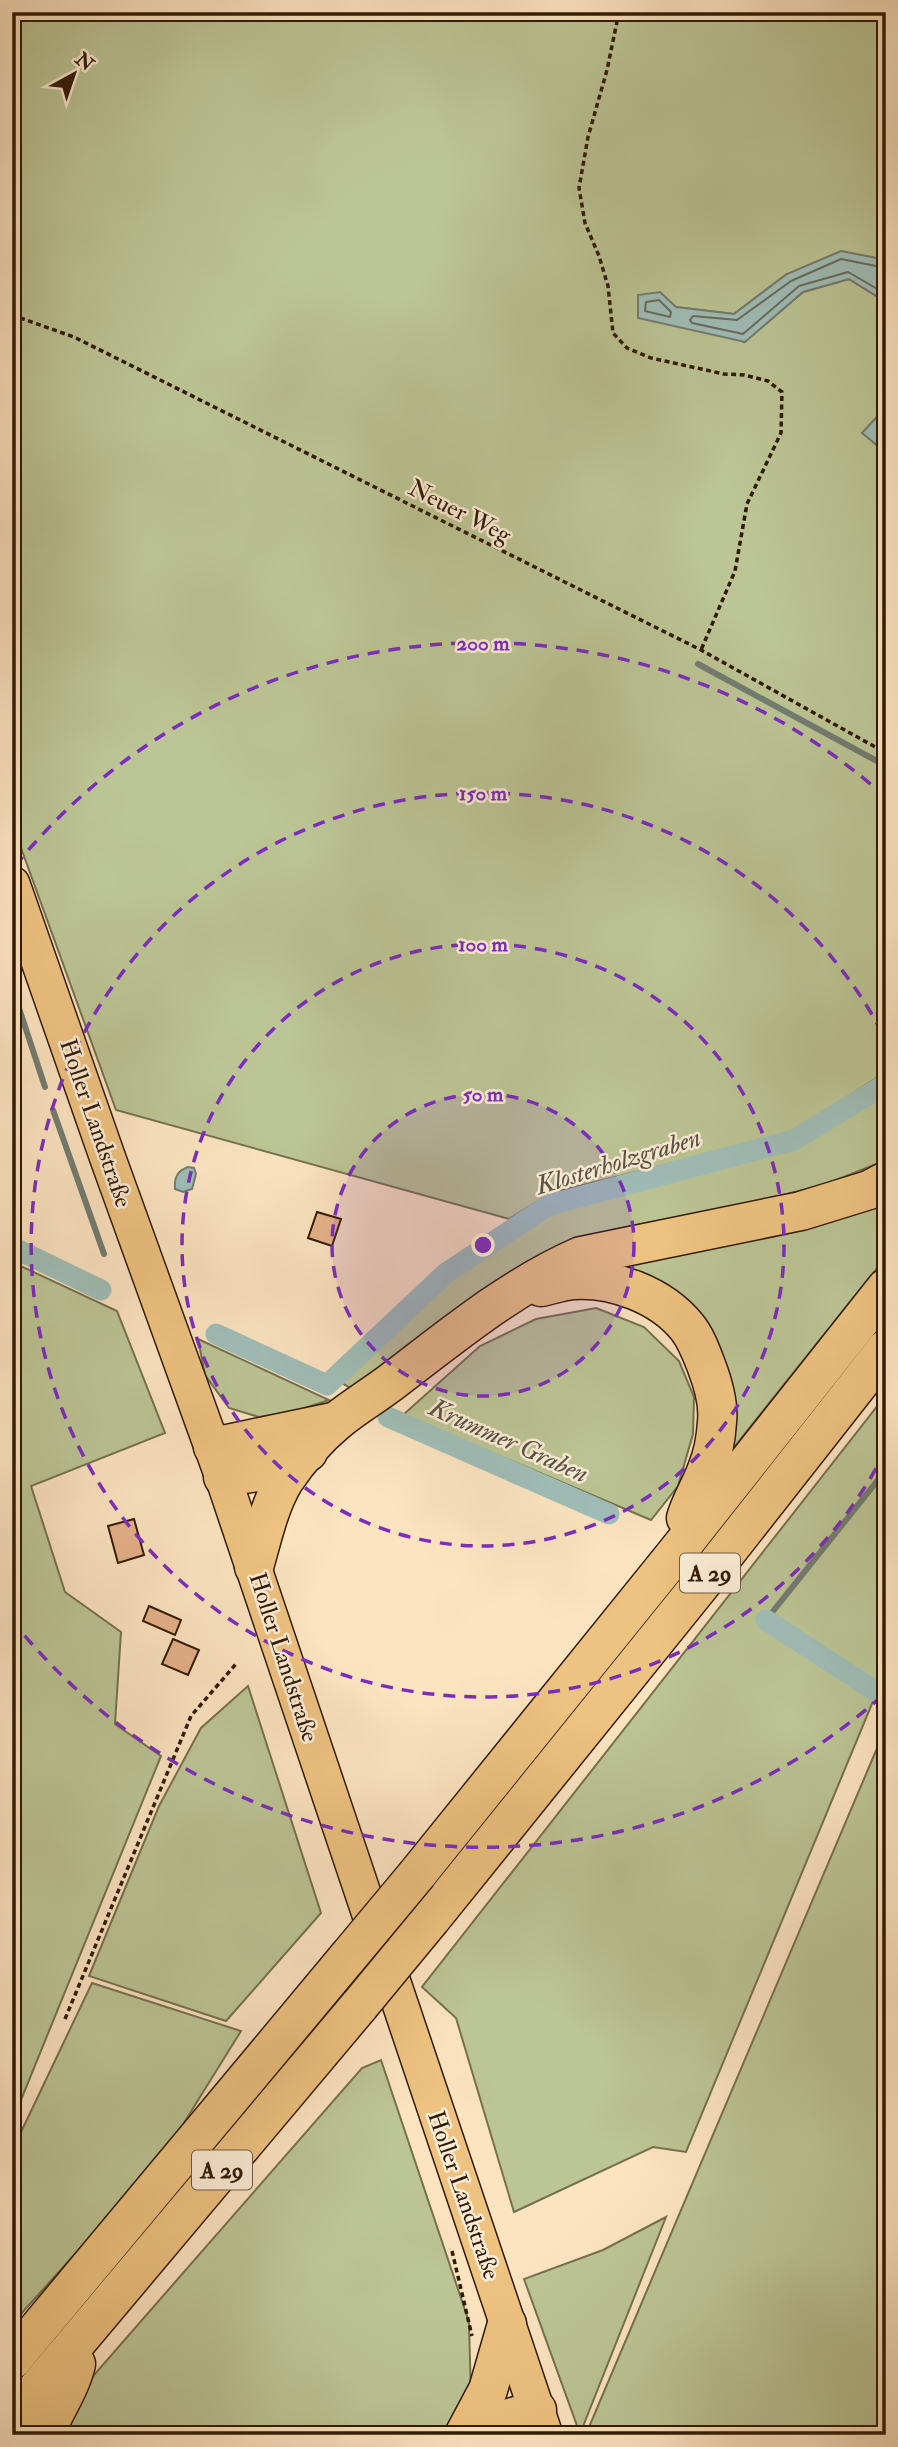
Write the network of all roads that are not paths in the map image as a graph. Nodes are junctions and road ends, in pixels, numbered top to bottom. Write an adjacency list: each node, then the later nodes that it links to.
1 (12, 884): 8 (main road, Holler Landstraße)
2 (886, 1181): 4 (highway)
3 (886, 1288): 9 (highway, A 29)
4 (511, 1293): 6 (highway); 9 (highway)
5 (886, 1349): 12 (highway, A 29, bridge)
6 (337, 1421): 7 (highway); 8 (highway)
7 (308, 1452): 8 (highway); 10 (highway)
8 (218, 1462): 10 (main road, Holler Landstraße)
9 (677, 1552): 13 (highway, A 29, bridge)
10 (254, 1567): 11 (main road, Holler Landstraße)
11 (507, 2324): 15 (main road, Holler Landstraße); 17 (highway)
12 (83, 2334): 14 (highway, A 29); 16 (highway)
13 (12, 2360)
14 (12, 2419)
15 (541, 2422): 18 (highway)
16 (44, 2435)
17 (464, 2435)
18 (472, 2435)

